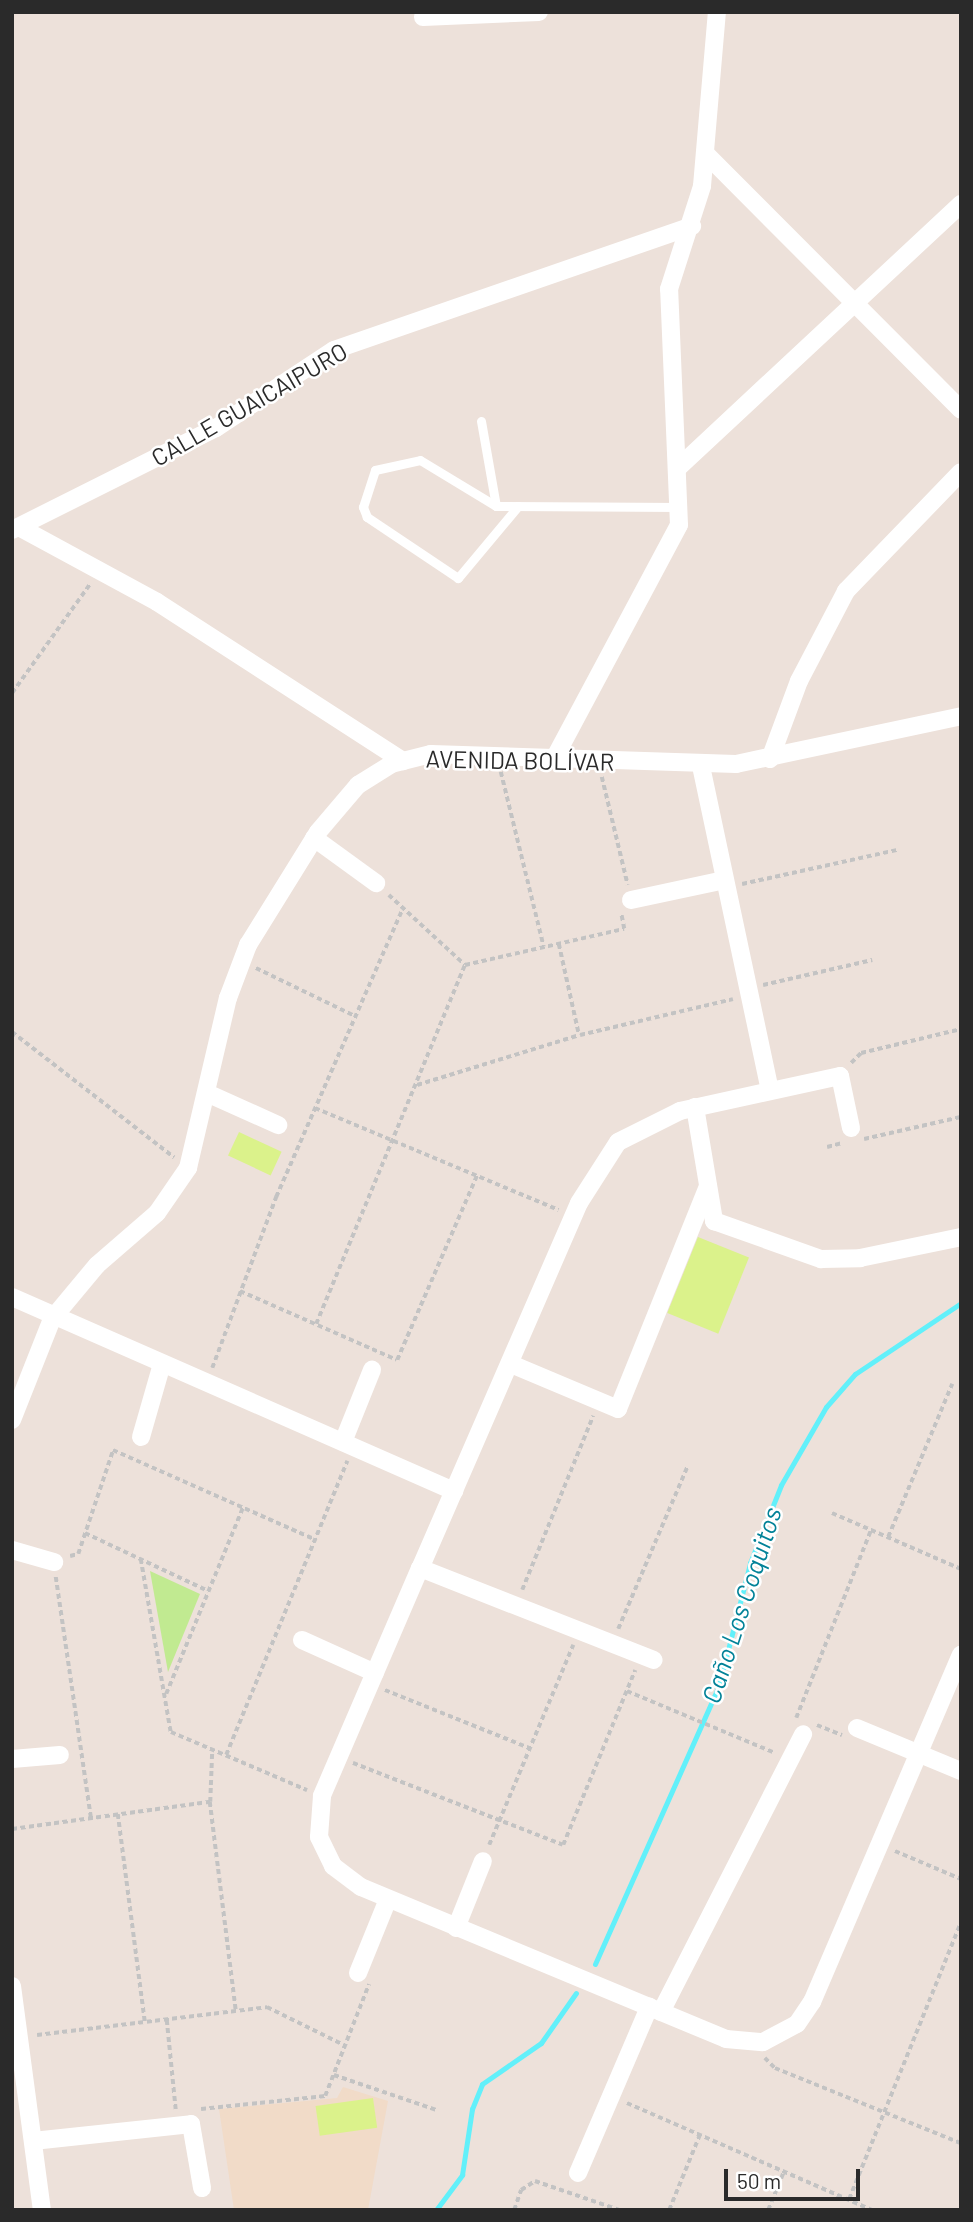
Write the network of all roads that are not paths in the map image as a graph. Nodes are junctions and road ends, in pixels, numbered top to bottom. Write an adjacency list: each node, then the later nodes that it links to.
1 (539, 12): 3 (street)
2 (717, 12): 4 (street)
3 (423, 17)
4 (706, 154): 6 (street); 7 (street)
5 (961, 205): 7 (street)
6 (692, 226): 10 (street); 15 (street, CALLE GUAICAIPURO)
7 (855, 304): 8 (street); 10 (street)
8 (961, 410)
9 (481, 421): 12 (lane)
10 (680, 466): 14 (street)
11 (961, 472): 18 (street)
12 (496, 506): 13 (lane); 13 (lane)
13 (518, 506): 14 (lane)
14 (680, 507): 17 (street)
15 (16, 529): 19 (street)
16 (961, 716): 18 (street, AVENIDA BOLÍVAR)
17 (554, 758): 19 (street, AVENIDA BOLÍVAR); 20 (street, AVENIDA BOLÍVAR)
18 (770, 759): 20 (street, AVENIDA BOLÍVAR)
19 (403, 761): 21 (street, AVENIDA BOLÍVAR)
20 (701, 766): 23 (street)
21 (314, 838): 22 (street); 26 (street, AVENIDA BOLÍVAR)
22 (376, 883)
23 (724, 884): 24 (street); 25 (street)
24 (631, 900)
25 (770, 1090): 27 (street); 29 (street)
26 (209, 1094): 28 (street); 33 (street, AVENIDA BOLÍVAR)
27 (695, 1107): 30 (street); 35 (street)
28 (278, 1125)
29 (851, 1128)
30 (708, 1185): 31 (street); 35 (street)
31 (961, 1237)
32 (12, 1297): 33 (street)
33 (52, 1319): 34 (street); 37 (street, AVENIDA BOLÍVAR)
34 (162, 1364): 38 (street); 39 (street)
35 (511, 1364): 40 (street)
36 (372, 1370): 39 (street)
37 (12, 1420)
38 (141, 1437)
39 (348, 1444): 40 (street)
40 (454, 1491): 43 (street)
41 (12, 1550): 42 (street)
42 (54, 1562)
43 (420, 1568): 46 (street); 47 (street)
44 (302, 1640): 47 (street)
45 (961, 1655): 50 (street)
46 (654, 1660)
47 (373, 1678): 55 (street)
48 (857, 1728): 50 (street)
49 (803, 1734): 59 (street)
50 (918, 1753): 53 (street); 59 (street)
51 (60, 1755): 52 (street)
52 (12, 1759)
53 (961, 1771)
54 (483, 1861): 56 (street)
55 (388, 1899): 56 (street); 57 (street)
56 (456, 1928): 59 (street)
57 (358, 1973)
58 (12, 1986): 60 (street)
59 (655, 2010): 61 (street)
60 (33, 2141): 62 (street); 63 (street)
61 (578, 2173)
62 (202, 2188)
63 (42, 2210)

